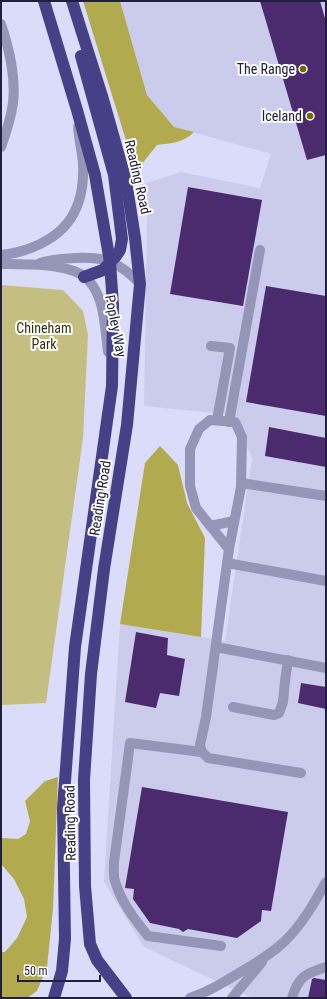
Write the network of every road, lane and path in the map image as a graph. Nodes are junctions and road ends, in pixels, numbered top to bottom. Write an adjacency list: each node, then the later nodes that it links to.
1 (44, 1): 5 (highway, Reading Road)
2 (72, 1): 4 (highway, Reading Road)
3 (1, 24): 6 (street)
4 (80, 25): 9 (highway); 13 (highway, Reading Road)
5 (77, 110): 8 (street); 9 (highway, Reading Road)
6 (1, 147)
7 (260, 250): 17 (street)
8 (1, 255)
9 (110, 262): 11 (street); 12 (highway); 13 (street); 15 (highway, Reading Road)
10 (1, 264): 11 (street)
11 (37, 264): 12 (street)
12 (84, 277): 15 (street, Popley Way)
13 (140, 284): 37 (highway, Reading Road)
14 (211, 346): 16 (street)
15 (112, 386): 35 (highway, Reading Road)
16 (217, 420): 17 (street); 21 (street)
17 (229, 422): 18 (street)
18 (241, 483): 19 (street); 20 (street)
19 (326, 496)
20 (234, 521): 21 (street); 22 (street)
21 (210, 526): 22 (street)
22 (229, 549): 23 (street)
23 (227, 562): 24 (street); 25 (street)
24 (326, 581)
25 (216, 647): 26 (street); 29 (street)
26 (288, 660): 27 (street); 28 (street)
27 (326, 668)
28 (233, 707)
29 (202, 752): 30 (street); 32 (street)
30 (301, 773)
31 (326, 882): 33 (street)
32 (221, 946)
33 (267, 956): 38 (street); 39 (street)
34 (326, 967): 40 (street)
35 (54, 998)
36 (122, 998): 37 (highway)
37 (127, 998)
38 (190, 998)
39 (232, 998)
40 (292, 998)

